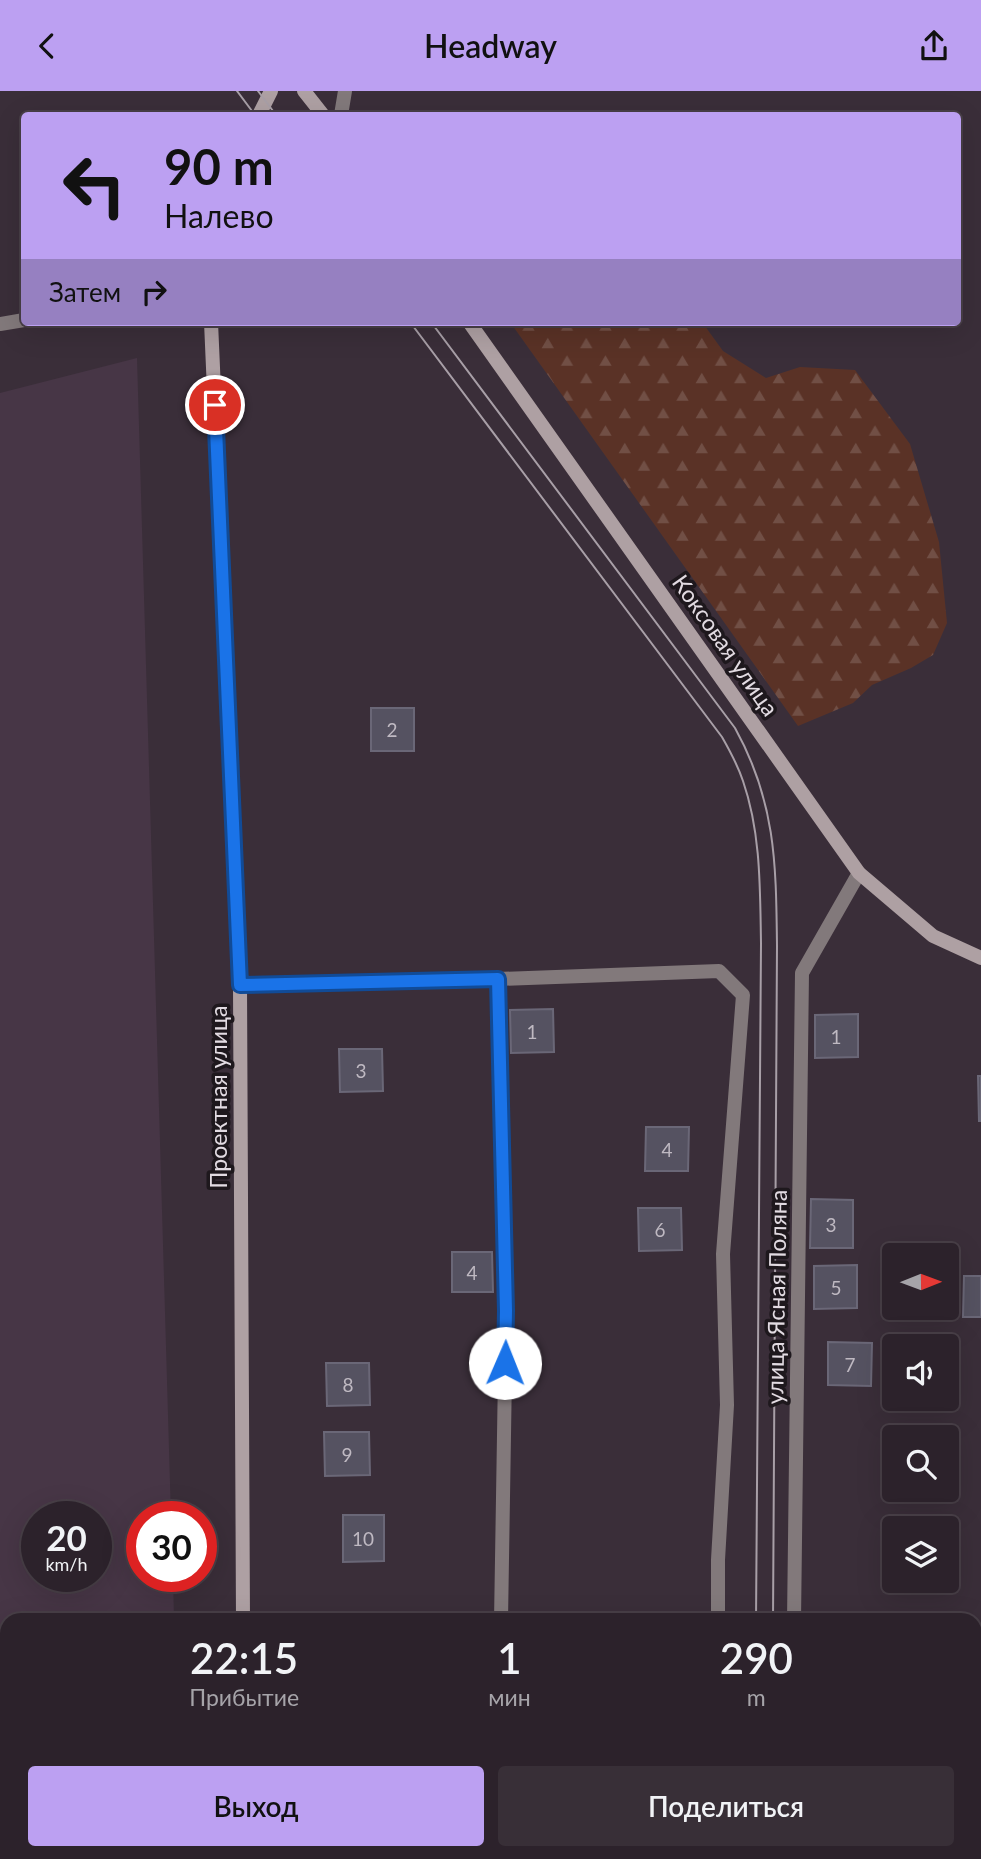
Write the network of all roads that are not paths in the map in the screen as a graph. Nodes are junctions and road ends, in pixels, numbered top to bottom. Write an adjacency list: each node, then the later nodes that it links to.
1 (271, 91): 4 (main road)
2 (304, 91): 5 (main road)
3 (345, 91): 6 (street)
4 (260, 112)
5 (321, 112)
6 (342, 112)
7 (21, 320): 8 (street)
8 (0, 324)
9 (211, 326): 14 (main road, Проектная улица)
10 (472, 326): 11 (main road, Коксовая улица)
11 (859, 873): 12 (main road, Коксовая улица); 18 (street, улица Ясная Поляна)
12 (981, 958)
13 (498, 979): 14 (street); 16 (street); 17 (street, улица Ясная Поляна)
14 (240, 985): 15 (main road, Проектная улица)
15 (243, 1613)
16 (501, 1613)
17 (718, 1613)
18 (794, 1613)

